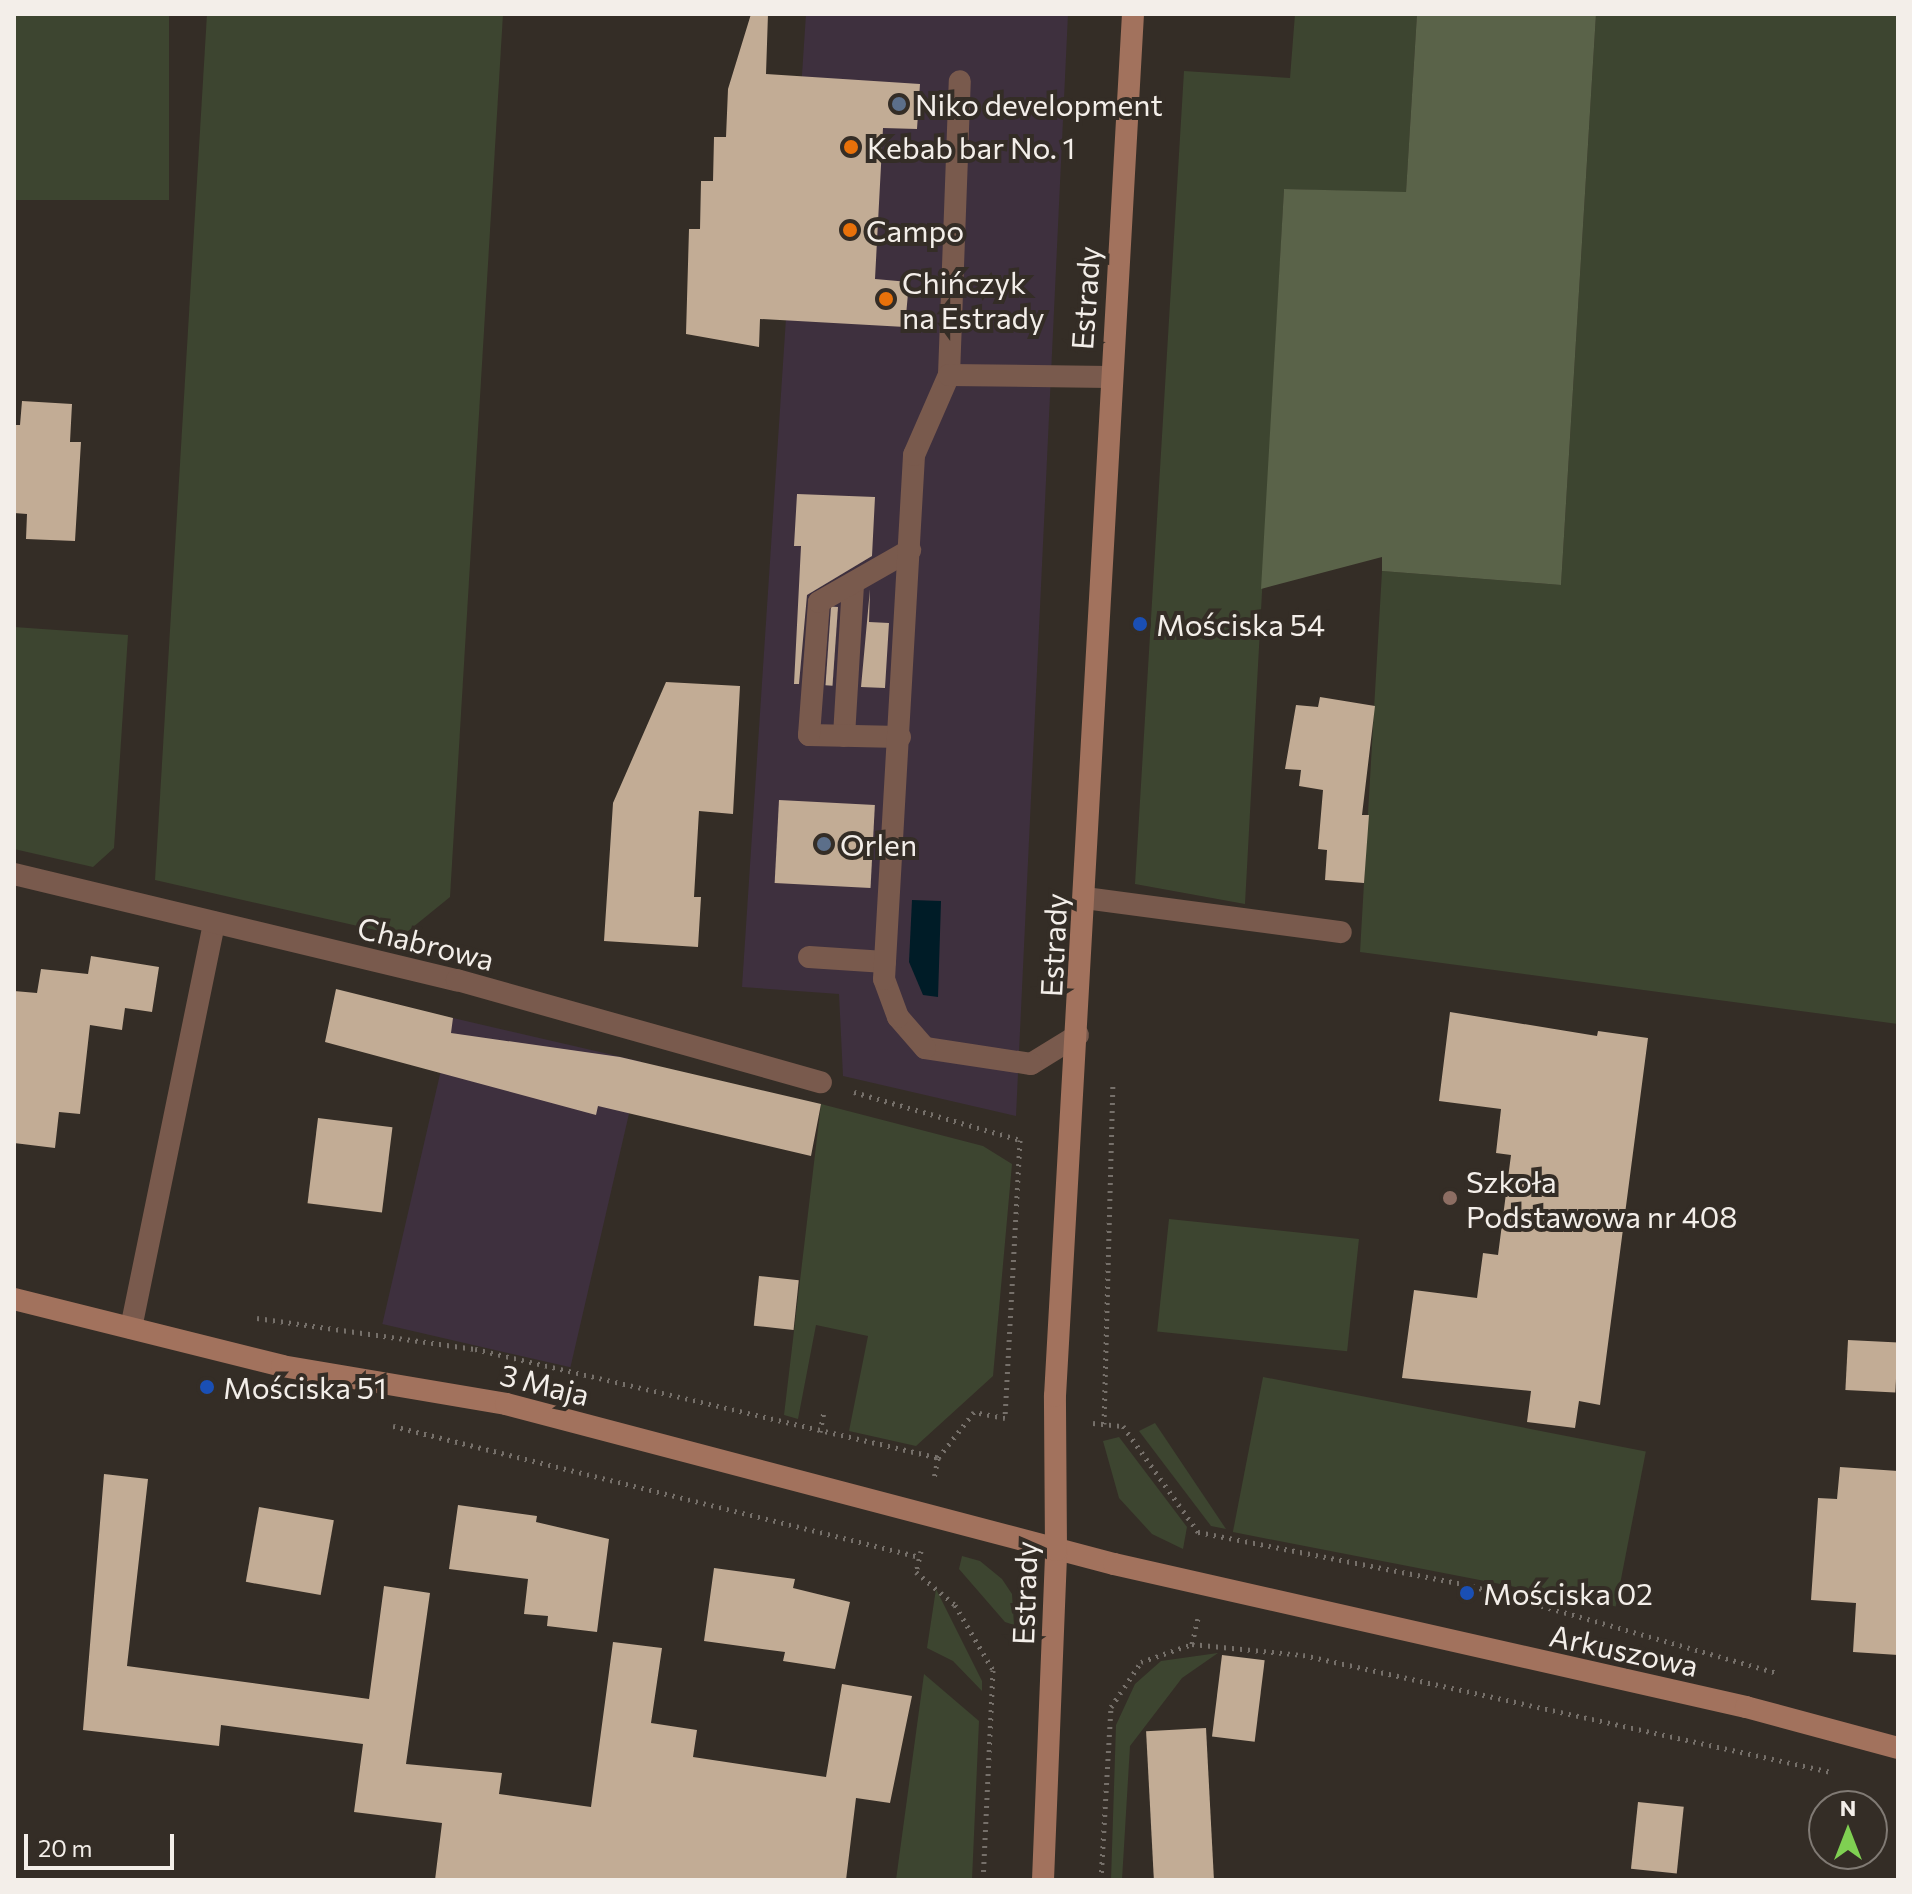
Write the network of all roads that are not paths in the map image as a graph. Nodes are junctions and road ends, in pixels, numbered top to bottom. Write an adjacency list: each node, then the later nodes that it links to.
1 (1133, 14): 4 (main road, Estrady)
2 (960, 81): 3 (street)
3 (949, 375): 4 (street); 5 (street)
4 (1109, 377): 10 (main road, Estrady)
5 (910, 550): 6 (street); 8 (street)
6 (853, 585): 7 (street); 7 (street)
7 (844, 736): 8 (street)
8 (900, 737): 14 (street)
9 (14, 874): 11 (street, Chabrowa)
10 (1085, 898): 12 (street); 15 (main road, Estrady)
11 (214, 922): 16 (street, Chabrowa); 18 (street)
12 (1341, 932)
13 (809, 957): 14 (street)
14 (885, 962): 15 (street)
15 (1078, 1035): 19 (main road, Estrady)
16 (821, 1082)
17 (14, 1299): 18 (main road, 3 Maja)
18 (131, 1328): 19 (main road, 3 Maja)
19 (1056, 1550): 20 (main road, Arkuszowa); 21 (main road, Estrady)
20 (1898, 1748)
21 (1043, 1880)

